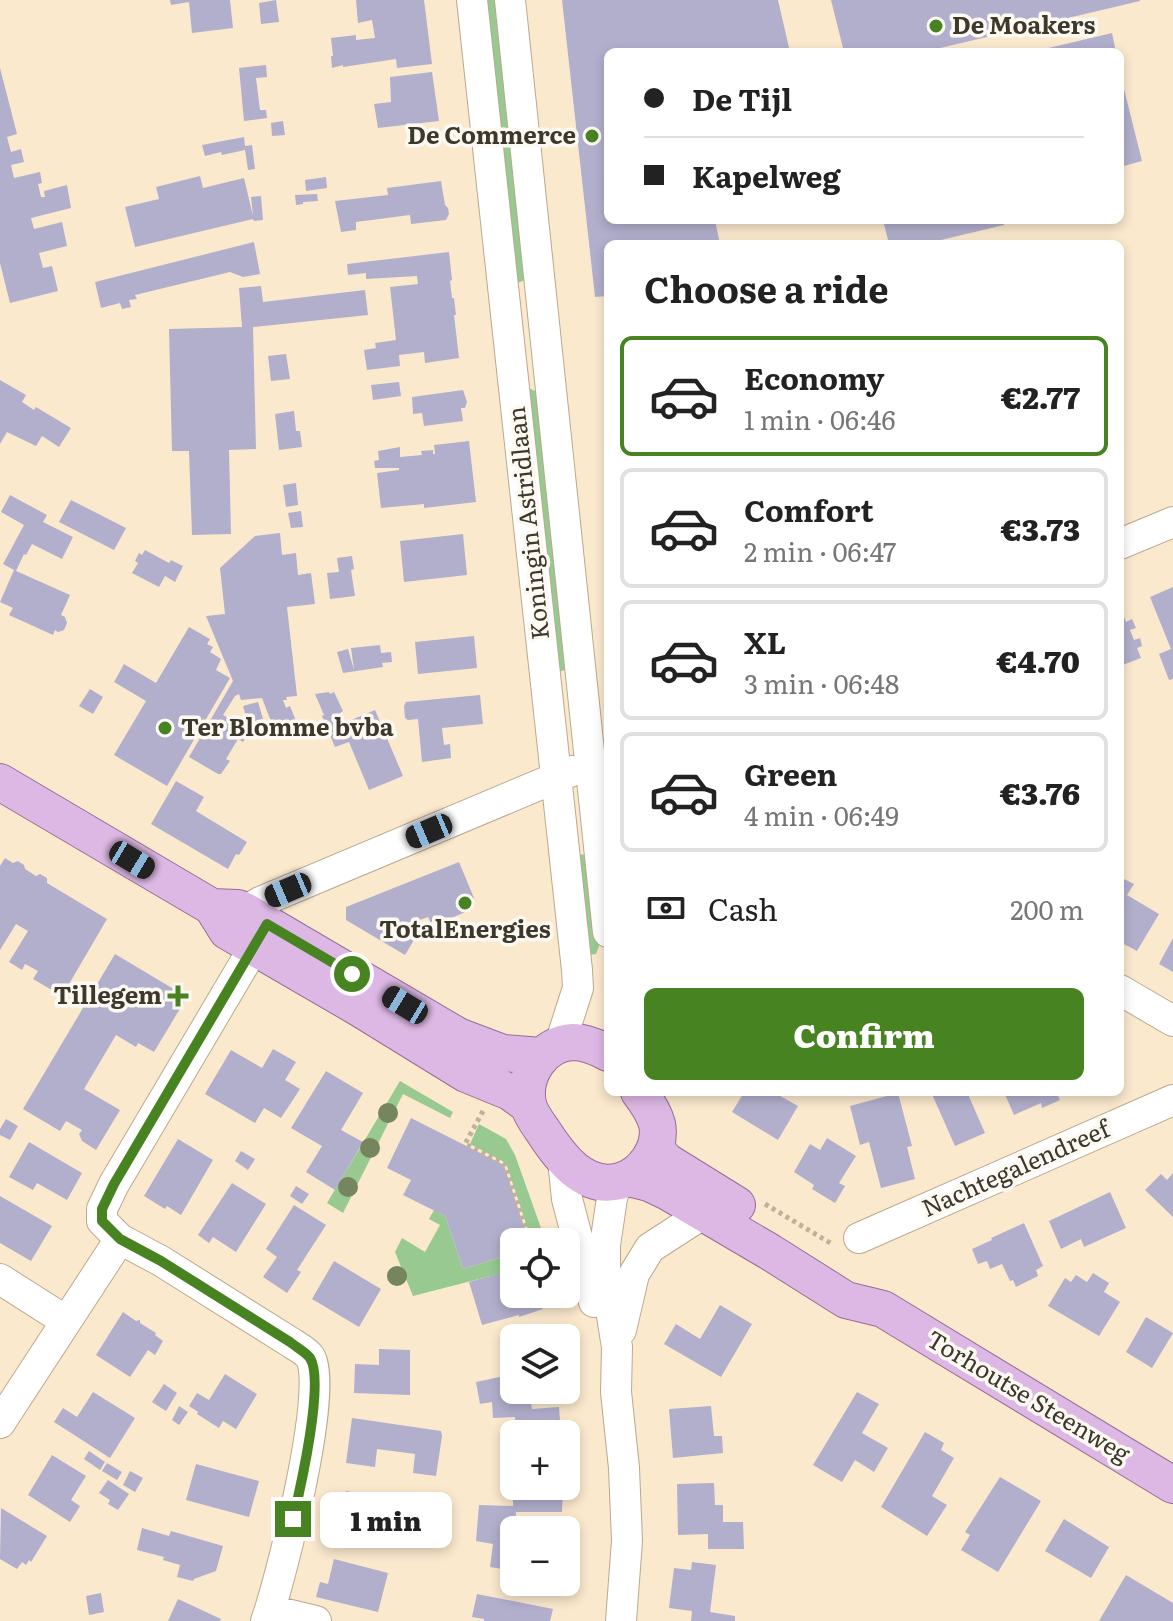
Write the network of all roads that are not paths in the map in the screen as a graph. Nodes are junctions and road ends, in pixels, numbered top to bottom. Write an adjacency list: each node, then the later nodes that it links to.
1 (472, 0): 4 (street, Koningin Astridlaan)
2 (510, 0): 3 (street, Koningin Astridlaan)
3 (546, 338): 4 (street); 7 (street, Koningin Astridlaan)
4 (510, 343): 9 (street, Koningin Astridlaan)
5 (1173, 522): 6 (street)
6 (1124, 542)
7 (598, 685): 8 (street, Koningin Astridlaan)
8 (600, 759): 9 (street); 11 (street, Koningin Astridlaan)
9 (557, 777): 12 (street); 15 (street, Koningin Astridlaan)
10 (0, 782): 12 (main road)
11 (604, 846)
12 (242, 925): 15 (main road); 19 (main road); 24 (street)
13 (1124, 992): 14 (street)
14 (1173, 1021)
15 (551, 1050): 16 (main road); 19 (main road)
16 (604, 1051)
17 (642, 1096): 20 (main road)
18 (1173, 1100): 25 (street, Nachtegalendreef)
19 (528, 1105): 21 (main road)
20 (655, 1148): 22 (main road); 27 (main road, Torhoutse Steenweg)
21 (563, 1160): 22 (main road, Torhoutse Steenweg); 30 (street)
22 (623, 1180): 23 (main road, Torhoutse Steenweg); 29 (street)
23 (704, 1213): 27 (main road, Torhoutse Steenweg); 29 (street)
24 (120, 1239): 28 (street); 33 (street)
25 (846, 1241)
26 (0, 1279): 28 (street)
27 (883, 1309): 32 (main road, Torhoutse Steenweg)
28 (66, 1321): 31 (street)
29 (617, 1347): 30 (street)
30 (616, 1392): 35 (street)
31 (0, 1423)
32 (1173, 1485)
33 (268, 1616): 34 (street)
34 (316, 1621)
35 (621, 1621)

